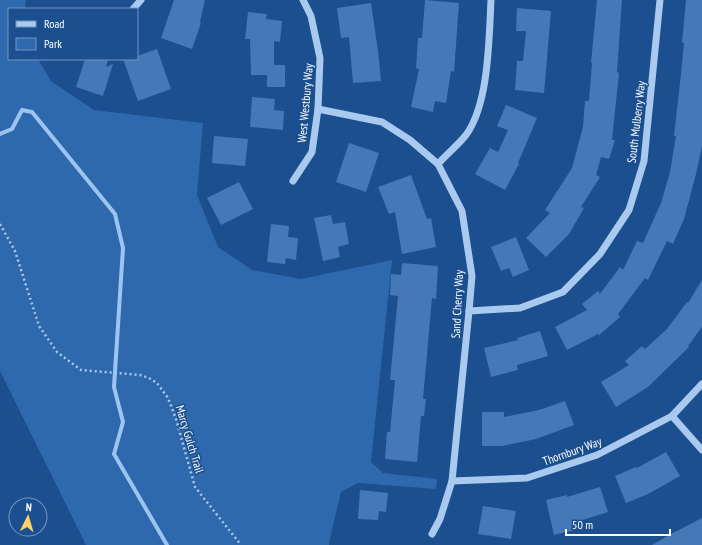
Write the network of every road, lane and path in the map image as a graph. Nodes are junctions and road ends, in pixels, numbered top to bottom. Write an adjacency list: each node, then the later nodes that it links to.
1 (141, 0): 5 (street)
2 (303, 0): 6 (street, West Westbury Way)
3 (491, 0): 7 (street)
4 (660, 0): 10 (street, South Mulberry Way)
5 (134, 8)
6 (318, 109): 7 (street, Sand Cherry Way); 8 (street, West Westbury Way)
7 (438, 164): 10 (street, Sand Cherry Way)
8 (293, 181)
9 (0, 224): 16 (path, Marcy Gulch Trail)
10 (469, 311): 14 (street, Sand Cherry Way)
11 (702, 384): 12 (street, Thornbury Way)
12 (672, 416): 13 (street); 14 (street, Thornbury Way)
13 (702, 450)
14 (452, 481): 15 (street, Sand Cherry Way)
15 (432, 534)
16 (241, 545)

